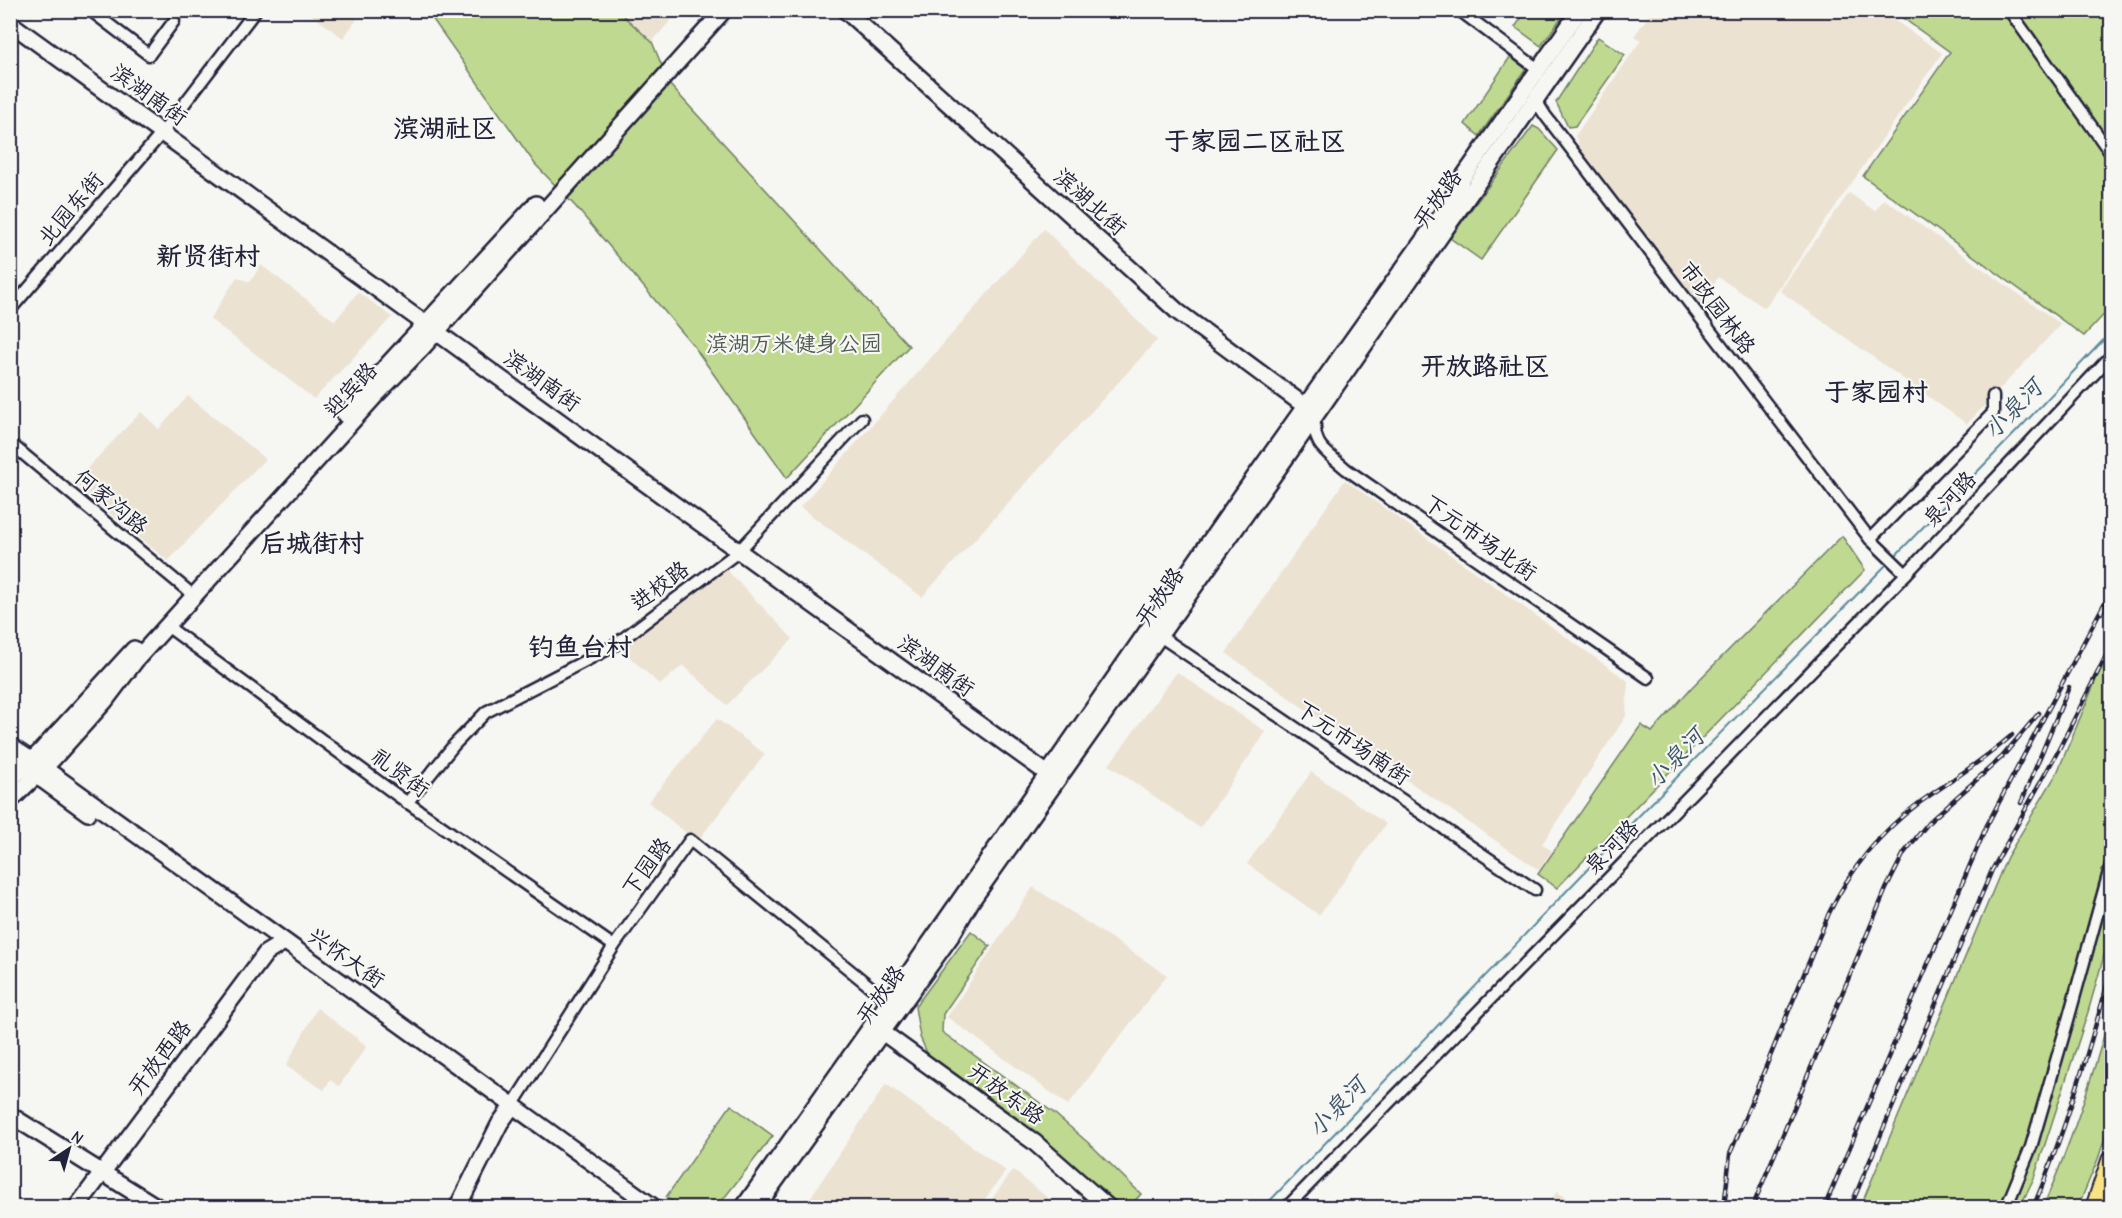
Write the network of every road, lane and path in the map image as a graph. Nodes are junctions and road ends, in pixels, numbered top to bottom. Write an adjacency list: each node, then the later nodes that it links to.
1 (90, 10): 10 (street)
2 (256, 10): 14 (street, 北园东街)
3 (710, 10): 17 (main road, 迎宾路)
4 (724, 10): 17 (main road, 迎宾路)
5 (844, 10): 20 (main road, 滨湖北街)
6 (1459, 10): 12 (street)
7 (1581, 10): 12 (main road, 开放路)
8 (1598, 10): 13 (main road, 开放路)
9 (2009, 10): 15 (street)
10 (174, 21)
11 (10, 23): 14 (main road, 滨湖南街)
12 (1538, 69): 13 (street); 20 (main road, 开放路)
13 (1535, 99): 20 (main road, 开放路); 23 (street, 市政园林路)
14 (162, 133): 16 (street, 北园东街); 17 (main road, 滨湖南街)
15 (2112, 155)
16 (10, 310)
17 (431, 327): 24 (main road, 滨湖南街); 26 (main road, 迎宾路); 27 (main road, 迎宾路)
18 (2112, 355): 25 (street, 泉河路)
19 (1993, 396): 23 (street)
20 (1310, 410): 28 (main road, 开放路); 29 (street, 下元市场北街)
21 (862, 419): 24 (street, 进校路)
22 (10, 443): 26 (street, 何家沟路)
23 (1870, 540): 25 (street, 市政园林路)
24 (738, 552): 32 (main road, 滨湖南街); 35 (street, 进校路)
25 (1902, 570): 56 (street, 泉河路)
26 (187, 590): 31 (main road, 迎宾路)
27 (167, 626): 31 (main road, 迎宾路); 35 (street, 礼贤街)
28 (1154, 632): 32 (main road, 开放路); 37 (street, 下元市场南街); 40 (main road, 开放路)
29 (1648, 678)
30 (10, 746): 31 (main road, 兴怀大街)
31 (28, 767): 33 (main road, 迎宾路); 34 (main road, 迎宾路); 38 (main road, 兴怀大街)
32 (1048, 774): 40 (main road, 开放路)
33 (10, 780)
34 (10, 801)
35 (408, 803): 39 (street, 礼贤街)
36 (2112, 861): 57 (street)
37 (1535, 890)
38 (280, 944): 42 (main road, 兴怀大街); 46 (main road, 开放西路)
39 (614, 946): 40 (street, 下园路); 42 (street, 下园路)
40 (894, 1006): 41 (main road, 开放路)
41 (877, 1028): 53 (main road, 开放路); 54 (main road, 开放路); 55 (main road, 开放东路)
42 (511, 1108): 50 (main road); 51 (main road, 兴怀大街); 52 (main road, 兴怀大街)
43 (10, 1115): 46 (main road)
44 (10, 1127): 46 (main road)
45 (2112, 1161): 58 (highway)
46 (100, 1176): 47 (main road, 开放西路); 48 (main road); 49 (main road)
47 (76, 1208)
48 (141, 1208)
49 (159, 1208)
50 (457, 1208)
51 (639, 1208)
52 (655, 1208)
53 (743, 1208)
54 (756, 1208)
55 (1109, 1208)
56 (1286, 1208)
57 (2006, 1208)
58 (2096, 1208)

